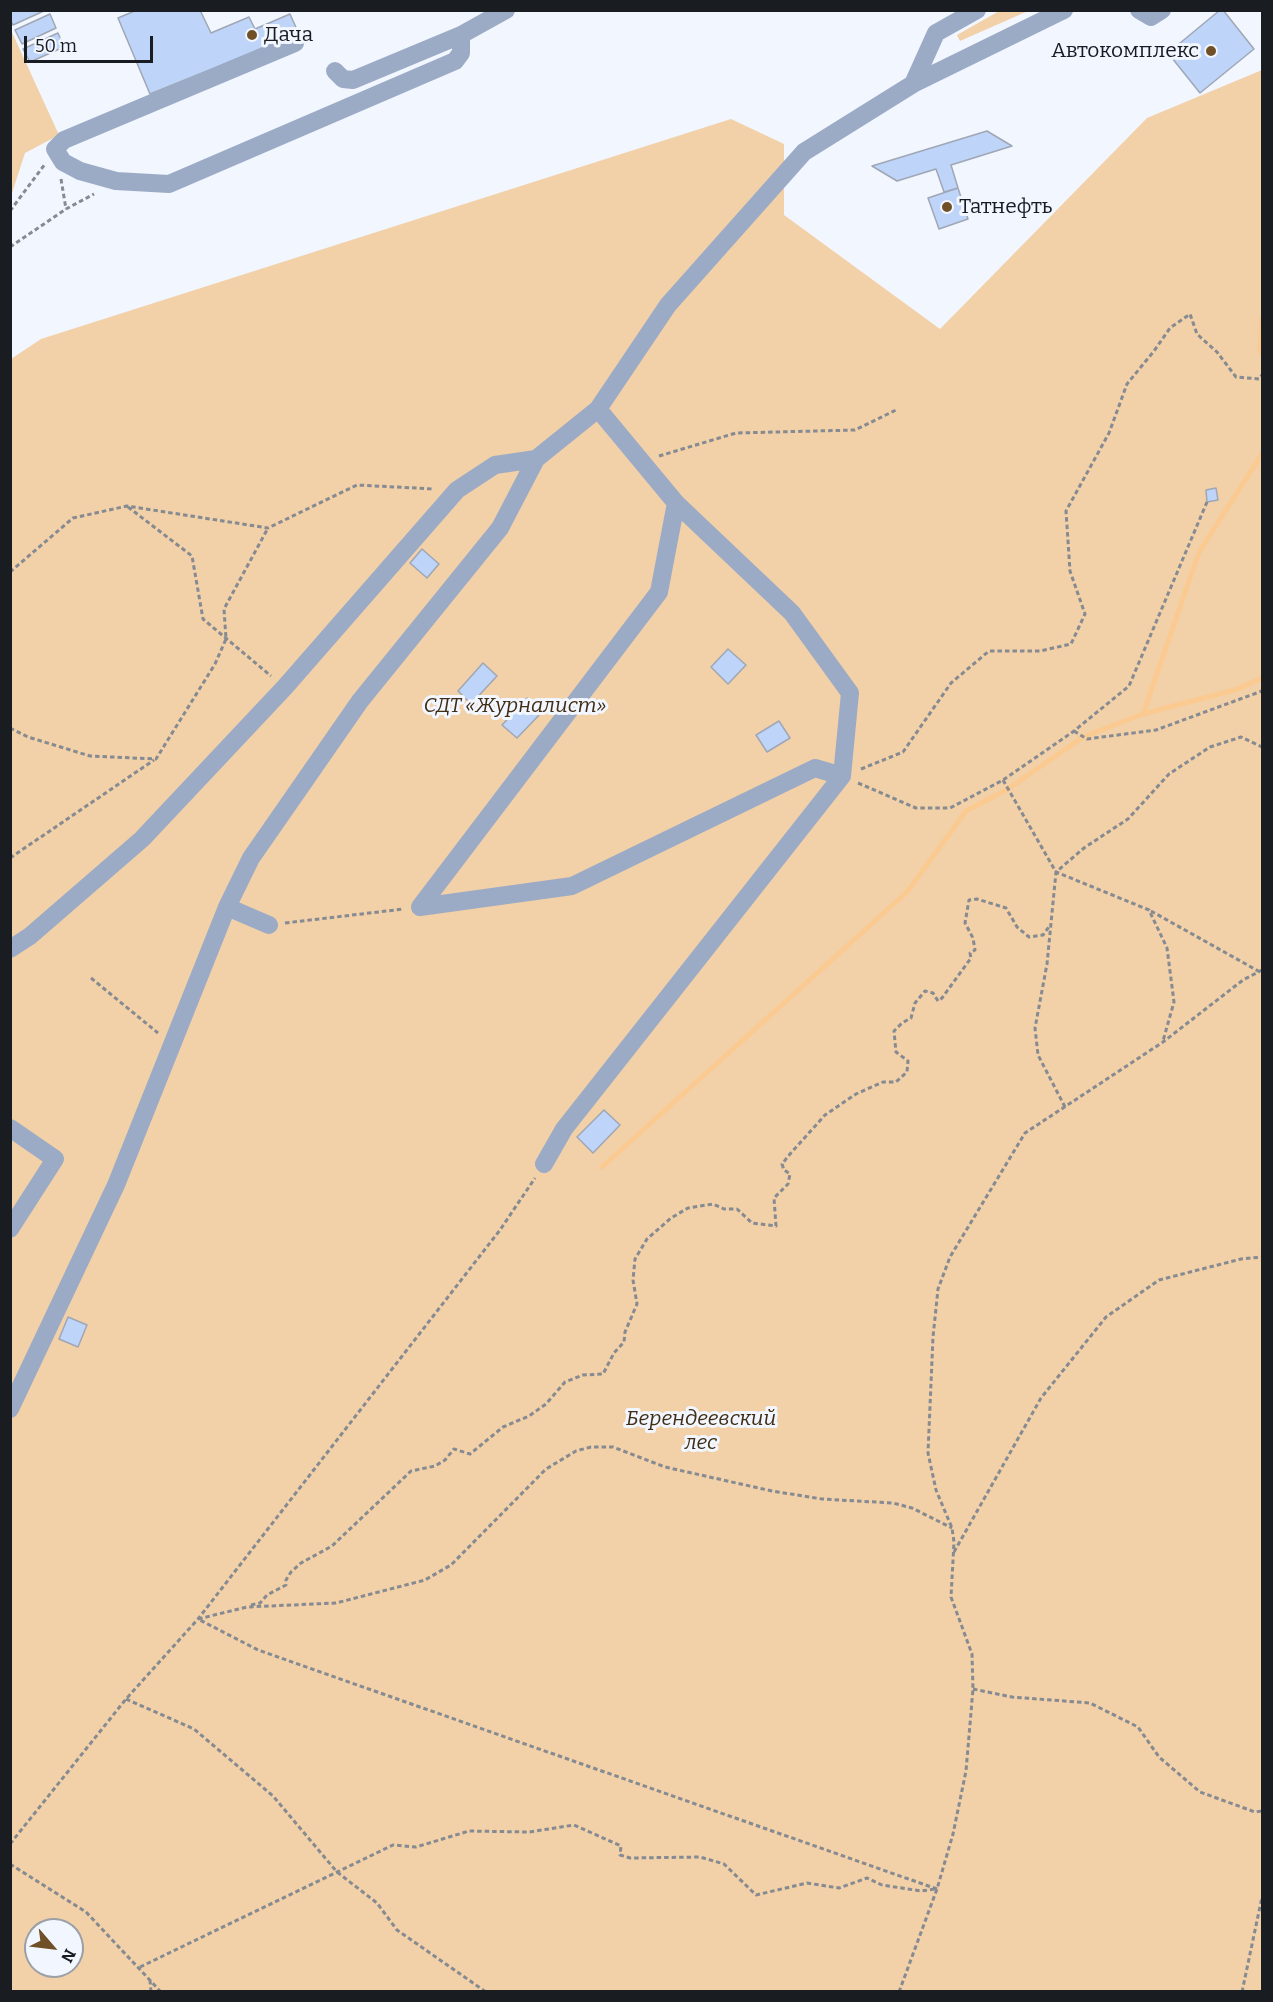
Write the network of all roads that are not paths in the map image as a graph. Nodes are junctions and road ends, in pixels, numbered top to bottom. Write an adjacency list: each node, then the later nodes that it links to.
1 (506, 10): 6 (lane)
2 (977, 10): 9 (lane)
3 (1064, 10): 9 (lane)
4 (1139, 10): 5 (lane)
5 (1162, 10)
6 (461, 35): 7 (lane); 8 (lane)
7 (295, 43)
8 (335, 71)
9 (913, 84): 10 (lane)
10 (598, 410): 11 (lane); 12 (lane)
11 (536, 459): 14 (lane); 16 (lane)
12 (676, 503): 13 (lane); 13 (lane)
13 (842, 776): 18 (lane)
14 (227, 907): 15 (lane); 20 (lane)
15 (269, 925)
16 (10, 949)
17 (10, 1128): 19 (lane)
18 (544, 1164)
19 (10, 1228)
20 (10, 1409)

